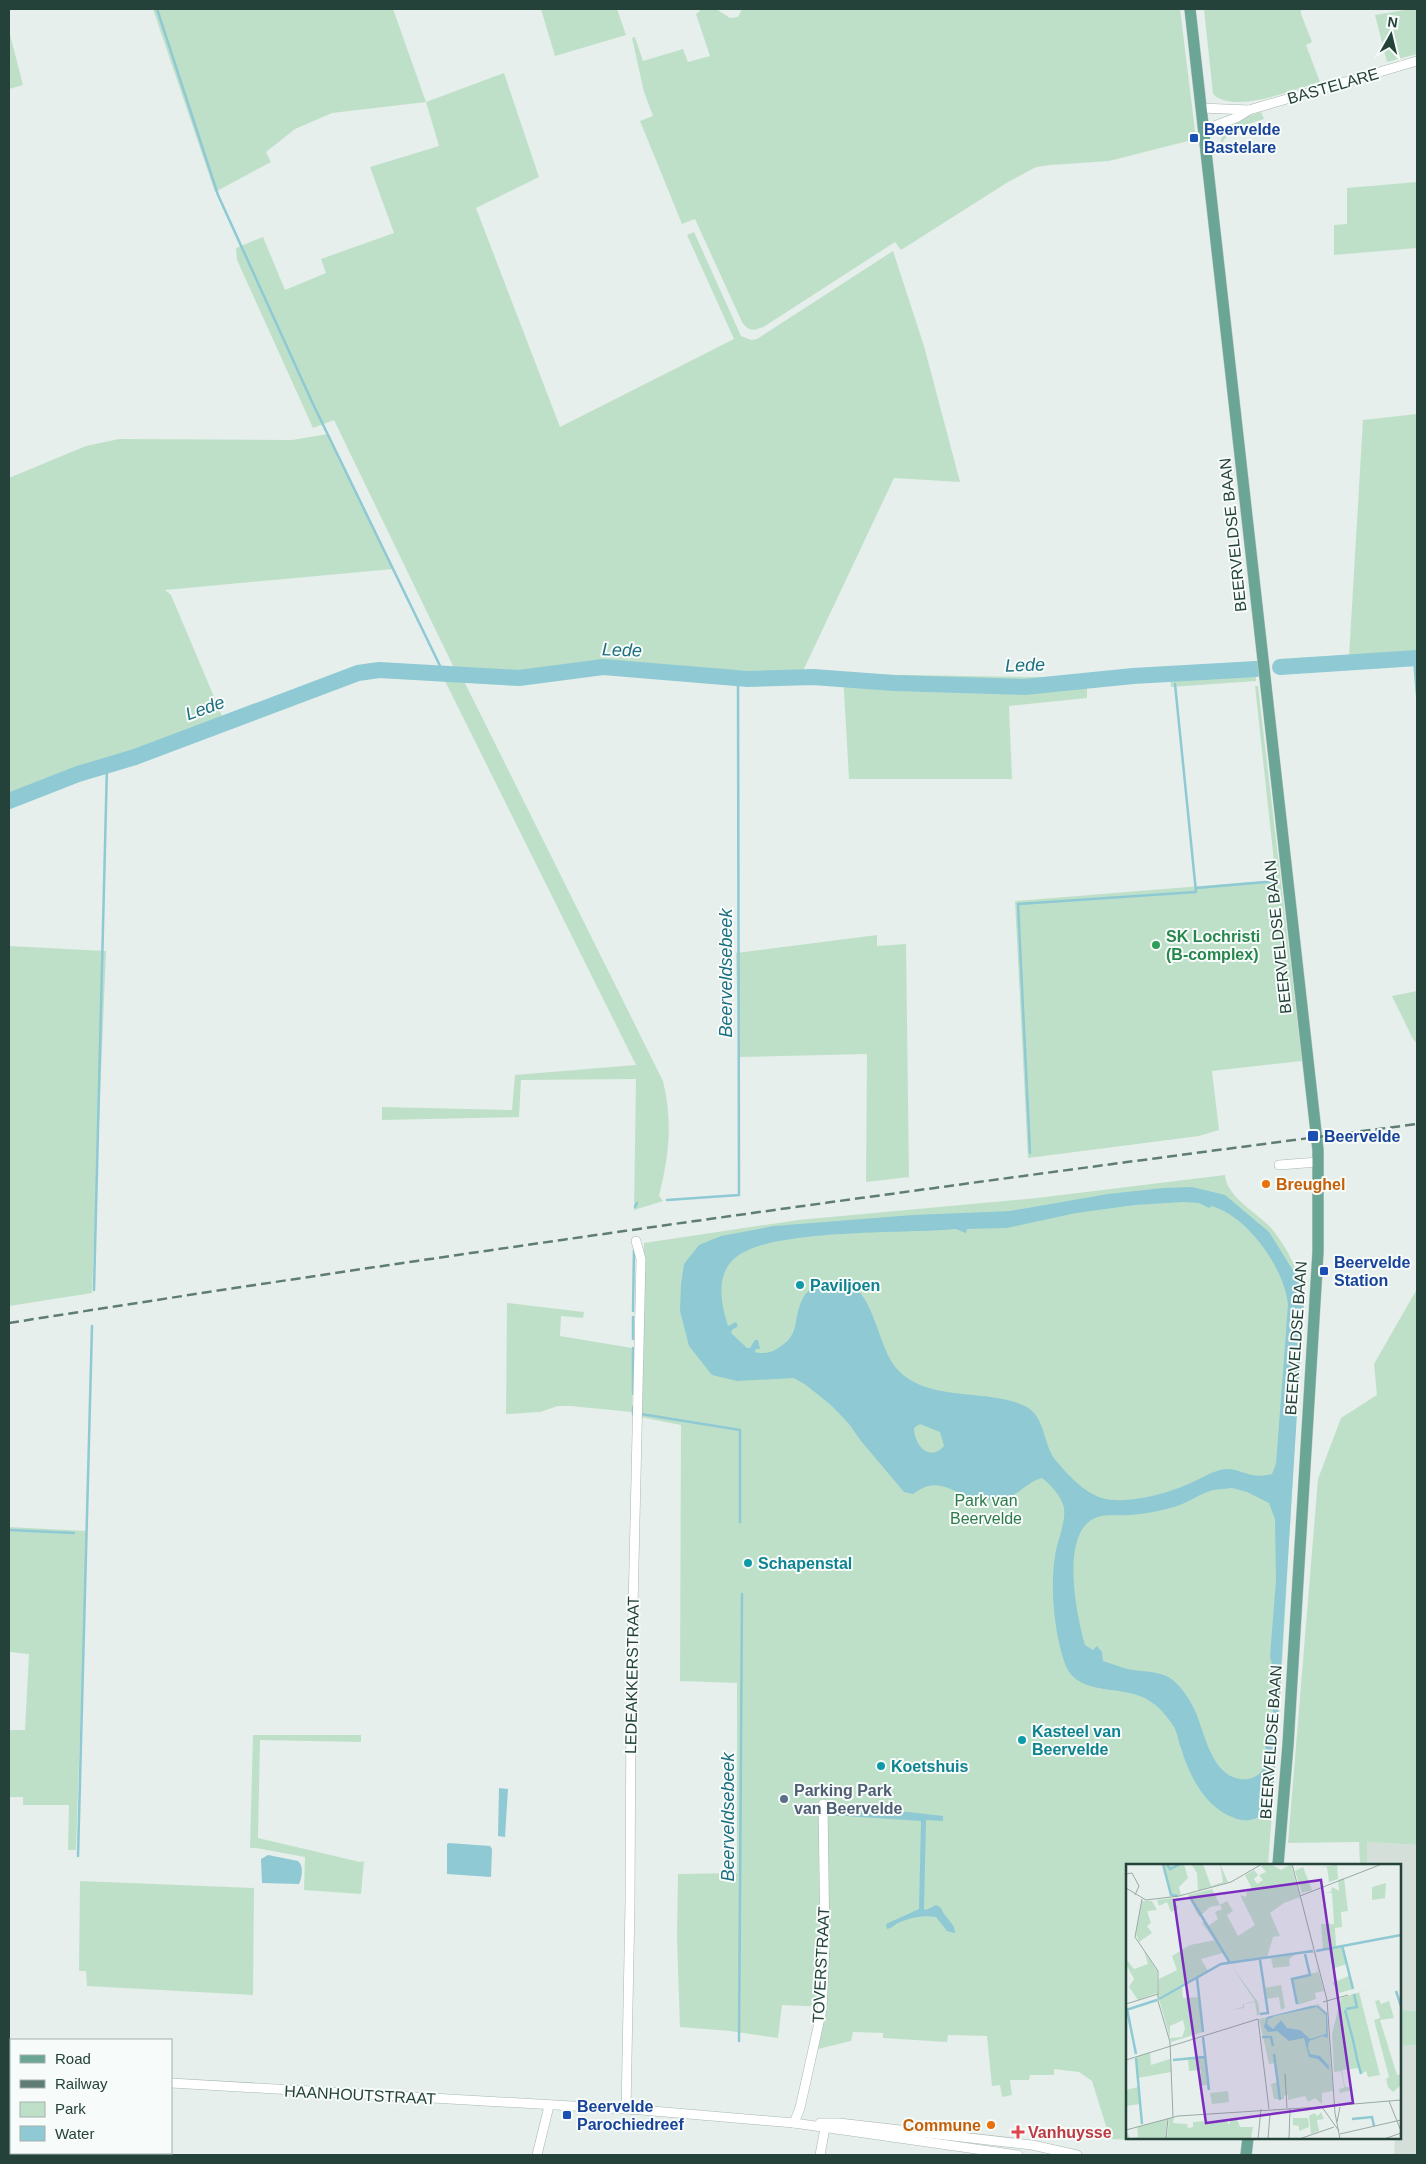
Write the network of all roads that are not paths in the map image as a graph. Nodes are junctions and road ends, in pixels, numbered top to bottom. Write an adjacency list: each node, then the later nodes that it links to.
1 (1190, 9): 3 (main road, BEERVELDSE BAAN)
2 (1417, 61): 4 (street, BASTELARE)
3 (1201, 108): 4 (street, BASTELARE); 5 (main road, BEERVELDSE BAAN)
4 (1249, 110): 5 (street, BASTELARE)
5 (1204, 130): 6 (main road, BEERVELDSE BAAN)
6 (1318, 1162): 7 (street); 10 (main road, BEERVELDSE BAAN)
7 (1279, 1165)
8 (636, 1241): 13 (street, LEDEAKKERSTRAAT)
9 (823, 1804): 14 (street, TOVERSTRAAT)
10 (1278, 1864)
11 (172, 2083): 12 (street, HAANHOUTSTRAAT)
12 (549, 2106): 13 (street, HAANHOUTSTRAAT); 17 (street)
13 (626, 2109): 14 (street, HAANHOUTSTRAAT)
14 (794, 2123): 15 (street); 20 (street)
15 (825, 2128): 18 (street); 19 (street)
16 (1248, 2139): 21 (main road)
17 (537, 2155)
18 (820, 2155)
19 (1018, 2155)
20 (1077, 2155)
21 (1246, 2155)

